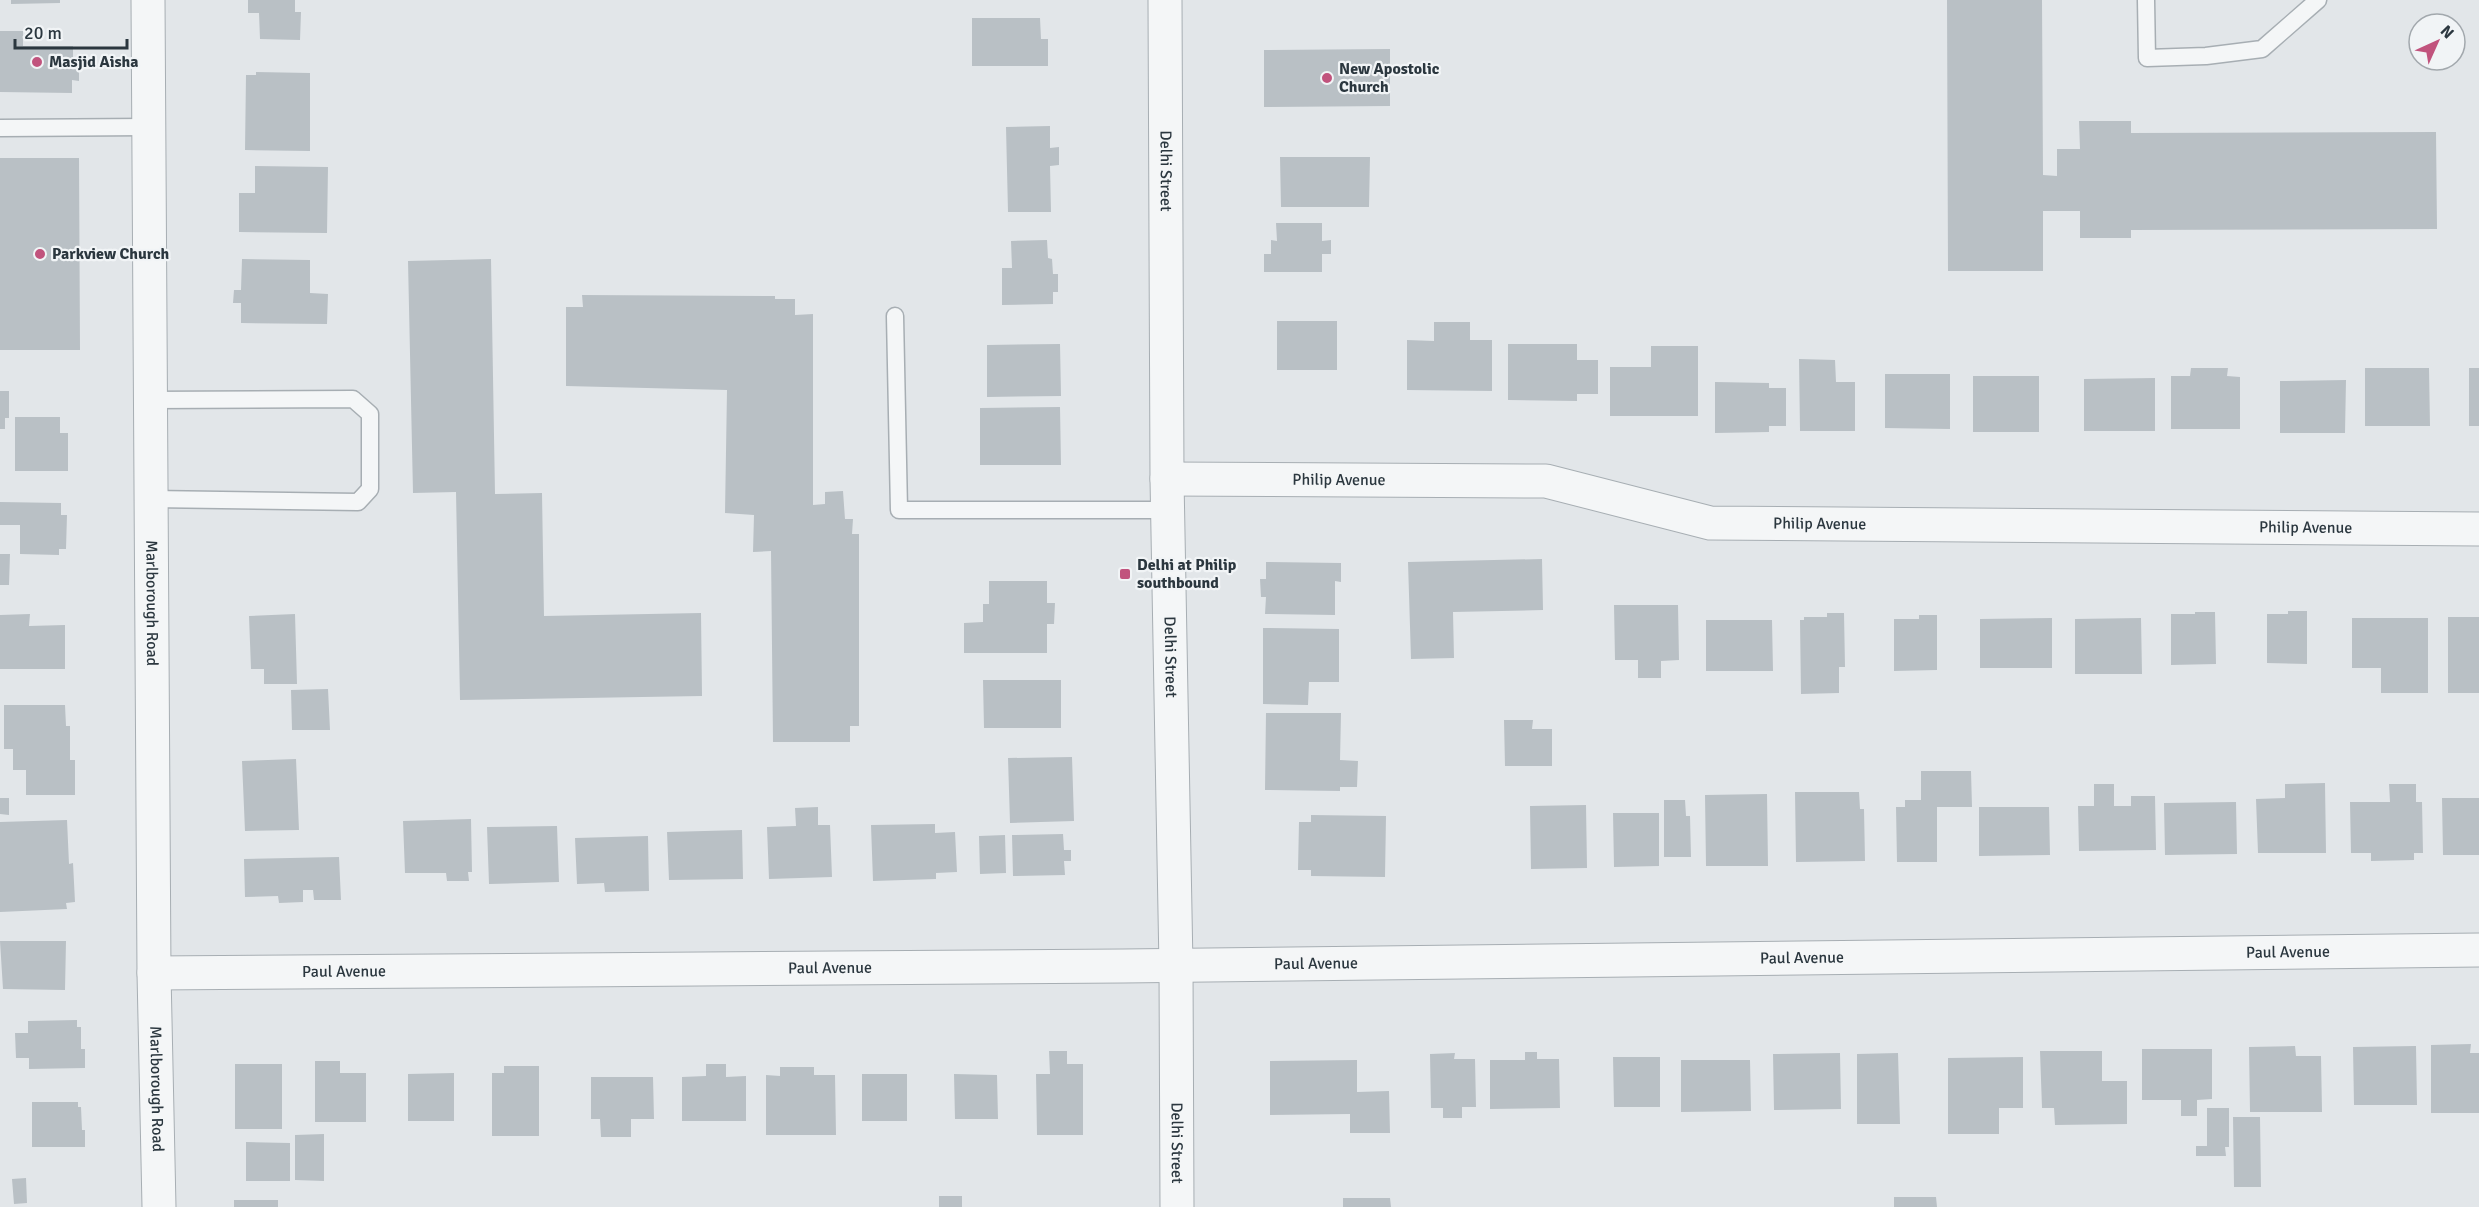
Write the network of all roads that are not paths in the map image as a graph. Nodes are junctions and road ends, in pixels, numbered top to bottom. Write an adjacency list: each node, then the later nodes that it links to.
1 (147, 0): 5 (street, Marlborough Road)
2 (1165, 0): 9 (street, Delhi Street)
3 (2146, 0): 4 (lane)
4 (2318, 0)
5 (148, 127): 6 (lane); 8 (street, Marlborough Road)
6 (0, 128)
7 (896, 316): 9 (lane)
8 (150, 400): 10 (street, Marlborough Road); 10 (lane)
9 (1167, 495): 11 (street, Philip Avenue); 13 (street, Delhi Street)
10 (152, 500): 14 (street, Marlborough Road)
11 (2479, 529)
12 (2479, 950): 13 (street, Paul Avenue)
13 (1176, 966): 14 (street, Paul Avenue); 16 (street, Delhi Street)
14 (154, 973): 15 (street, Marlborough Road)
15 (159, 1207)
16 (1177, 1207)

